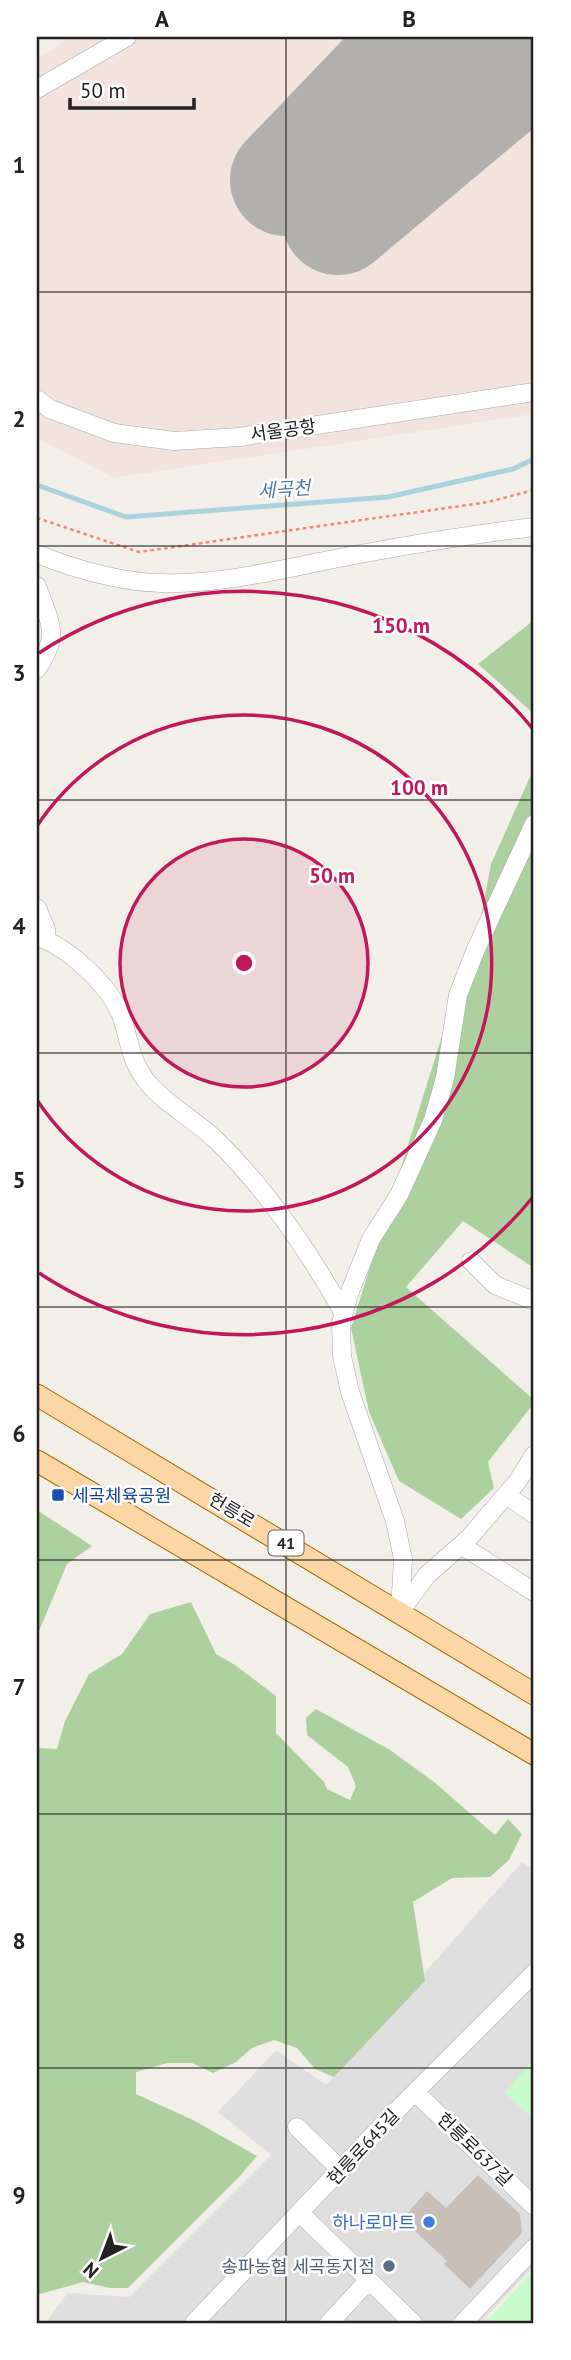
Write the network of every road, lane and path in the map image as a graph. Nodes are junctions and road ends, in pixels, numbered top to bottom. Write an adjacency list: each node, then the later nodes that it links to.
1 (127, 37): 2 (street)
2 (37, 89)
3 (534, 392): 4 (street, 서울공항)
4 (37, 399)
5 (534, 490): 6 (path)
6 (37, 518)
7 (534, 527): 8 (street)
8 (37, 554)
9 (37, 586): 10 (street)
10 (37, 669)
11 (534, 824): 16 (street)
12 (37, 908): 13 (street)
13 (41, 938): 16 (street)
14 (471, 1261): 15 (street)
15 (534, 1301)
16 (344, 1312): 24 (street)
17 (37, 1395): 24 (main road, 헌릉로 / 41)
18 (534, 1455): 20 (street)
19 (37, 1461): 26 (main road)
20 (506, 1495): 21 (street); 22 (street)
21 (534, 1514)
22 (460, 1545): 23 (street); 24 (street)
23 (534, 1592)
24 (400, 1612): 25 (main road, 헌릉로 / 41)
25 (534, 1694)
26 (534, 1754)
27 (534, 1973): 28 (street, 헌릉로645길)
28 (415, 2092): 30 (street, 헌릉로645길); 31 (street, 헌릉로637길)
29 (297, 2127): 30 (street)
30 (341, 2170): 32 (street, 헌릉로645길)
31 (534, 2206)
32 (300, 2213): 34 (street); 35 (street, 헌릉로645길)
33 (534, 2248): 38 (street)
34 (369, 2280): 36 (street); 37 (street)
35 (194, 2323)
36 (329, 2323)
37 (413, 2323)
38 (463, 2323)

